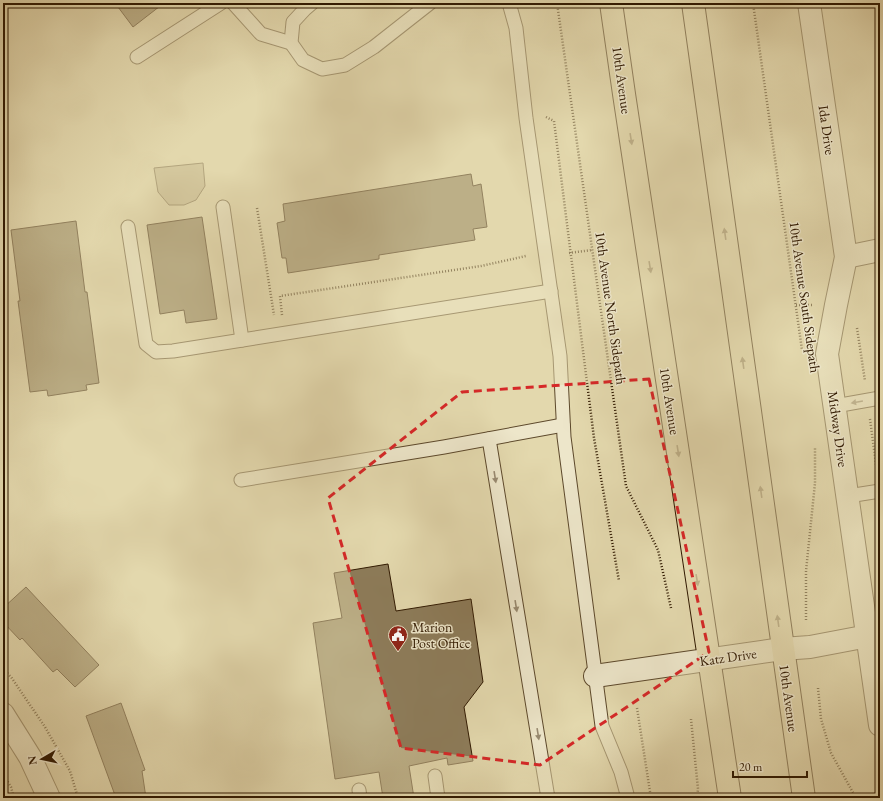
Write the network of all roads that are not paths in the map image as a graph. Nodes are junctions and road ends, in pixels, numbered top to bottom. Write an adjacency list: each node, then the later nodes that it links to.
1 (222, 3): 10 (lane)
2 (234, 3): 9 (lane)
3 (312, 3): 9 (lane)
4 (430, 3): 9 (lane)
5 (509, 3): 15 (lane)
6 (611, 3): 26 (main road, 10th Avenue, one-way to 26)
7 (693, 3): 25 (main road, 10th Avenue, one-way to 7)
8 (809, 3): 14 (street, Ida Drive)
9 (291, 43)
10 (136, 57)
11 (223, 207): 16 (lane)
12 (128, 227): 16 (lane)
13 (880, 250): 14 (street)
14 (846, 257): 18 (street, Midway Drive)
15 (551, 291): 16 (lane); 19 (lane)
16 (242, 340)
17 (874, 399): 18 (lane, one-way to 18)
18 (835, 406): 23 (street, Midway Drive)
19 (563, 425): 20 (lane); 27 (lane)
20 (489, 439): 21 (lane); 33 (lane, one-way to 33)
21 (241, 480)
22 (880, 491): 23 (lane)
23 (848, 496): 24 (street, Midway Drive)
24 (874, 636): 25 (street, Katz Drive); 29 (street)
25 (782, 649): 26 (street, Katz Drive); 36 (main road, 10th Avenue)
26 (709, 660): 27 (street, Katz Drive); 35 (main road, 10th Avenue)
27 (595, 676): 34 (lane)
28 (3, 714): 31 (street)
29 (880, 725)
30 (435, 776): 32 (lane)
31 (49, 798)
32 (438, 798)
33 (548, 798)
34 (628, 798)
35 (730, 798)
36 (804, 798)

